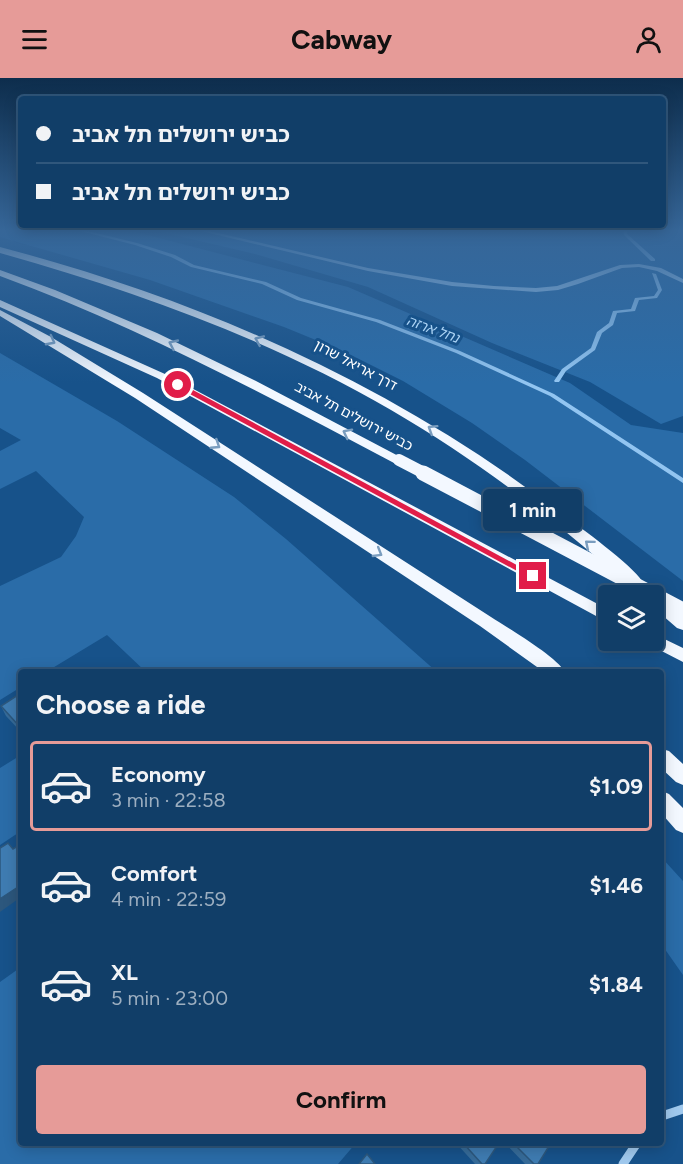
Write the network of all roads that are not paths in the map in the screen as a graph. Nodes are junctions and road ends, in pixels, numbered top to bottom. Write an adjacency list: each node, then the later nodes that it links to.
1 (23, 282): 9 (highway, כביש ירושלים תל אביב, one-way to 1, bridge)
2 (103, 282): 7 (highway, דרך אריאל שרון, one-way to 2)
3 (446, 282): 4 (street)
4 (579, 282)
5 (0, 303): 10 (highway)
6 (0, 313): 14 (highway, one-way to 14)
7 (637, 585)
8 (664, 608): 11 (highway)
9 (683, 610)
10 (598, 611)
11 (683, 624)
12 (664, 646): 13 (highway)
13 (683, 656)
14 (538, 658): 15 (highway); 16 (highway)
15 (547, 669)
16 (552, 669)
17 (664, 760): 18 (highway)
18 (683, 776)
19 (664, 802): 20 (highway)
20 (683, 824)
21 (683, 1109): 22 (street)
22 (664, 1115)
23 (635, 1146): 24 (street)
24 (622, 1164)

